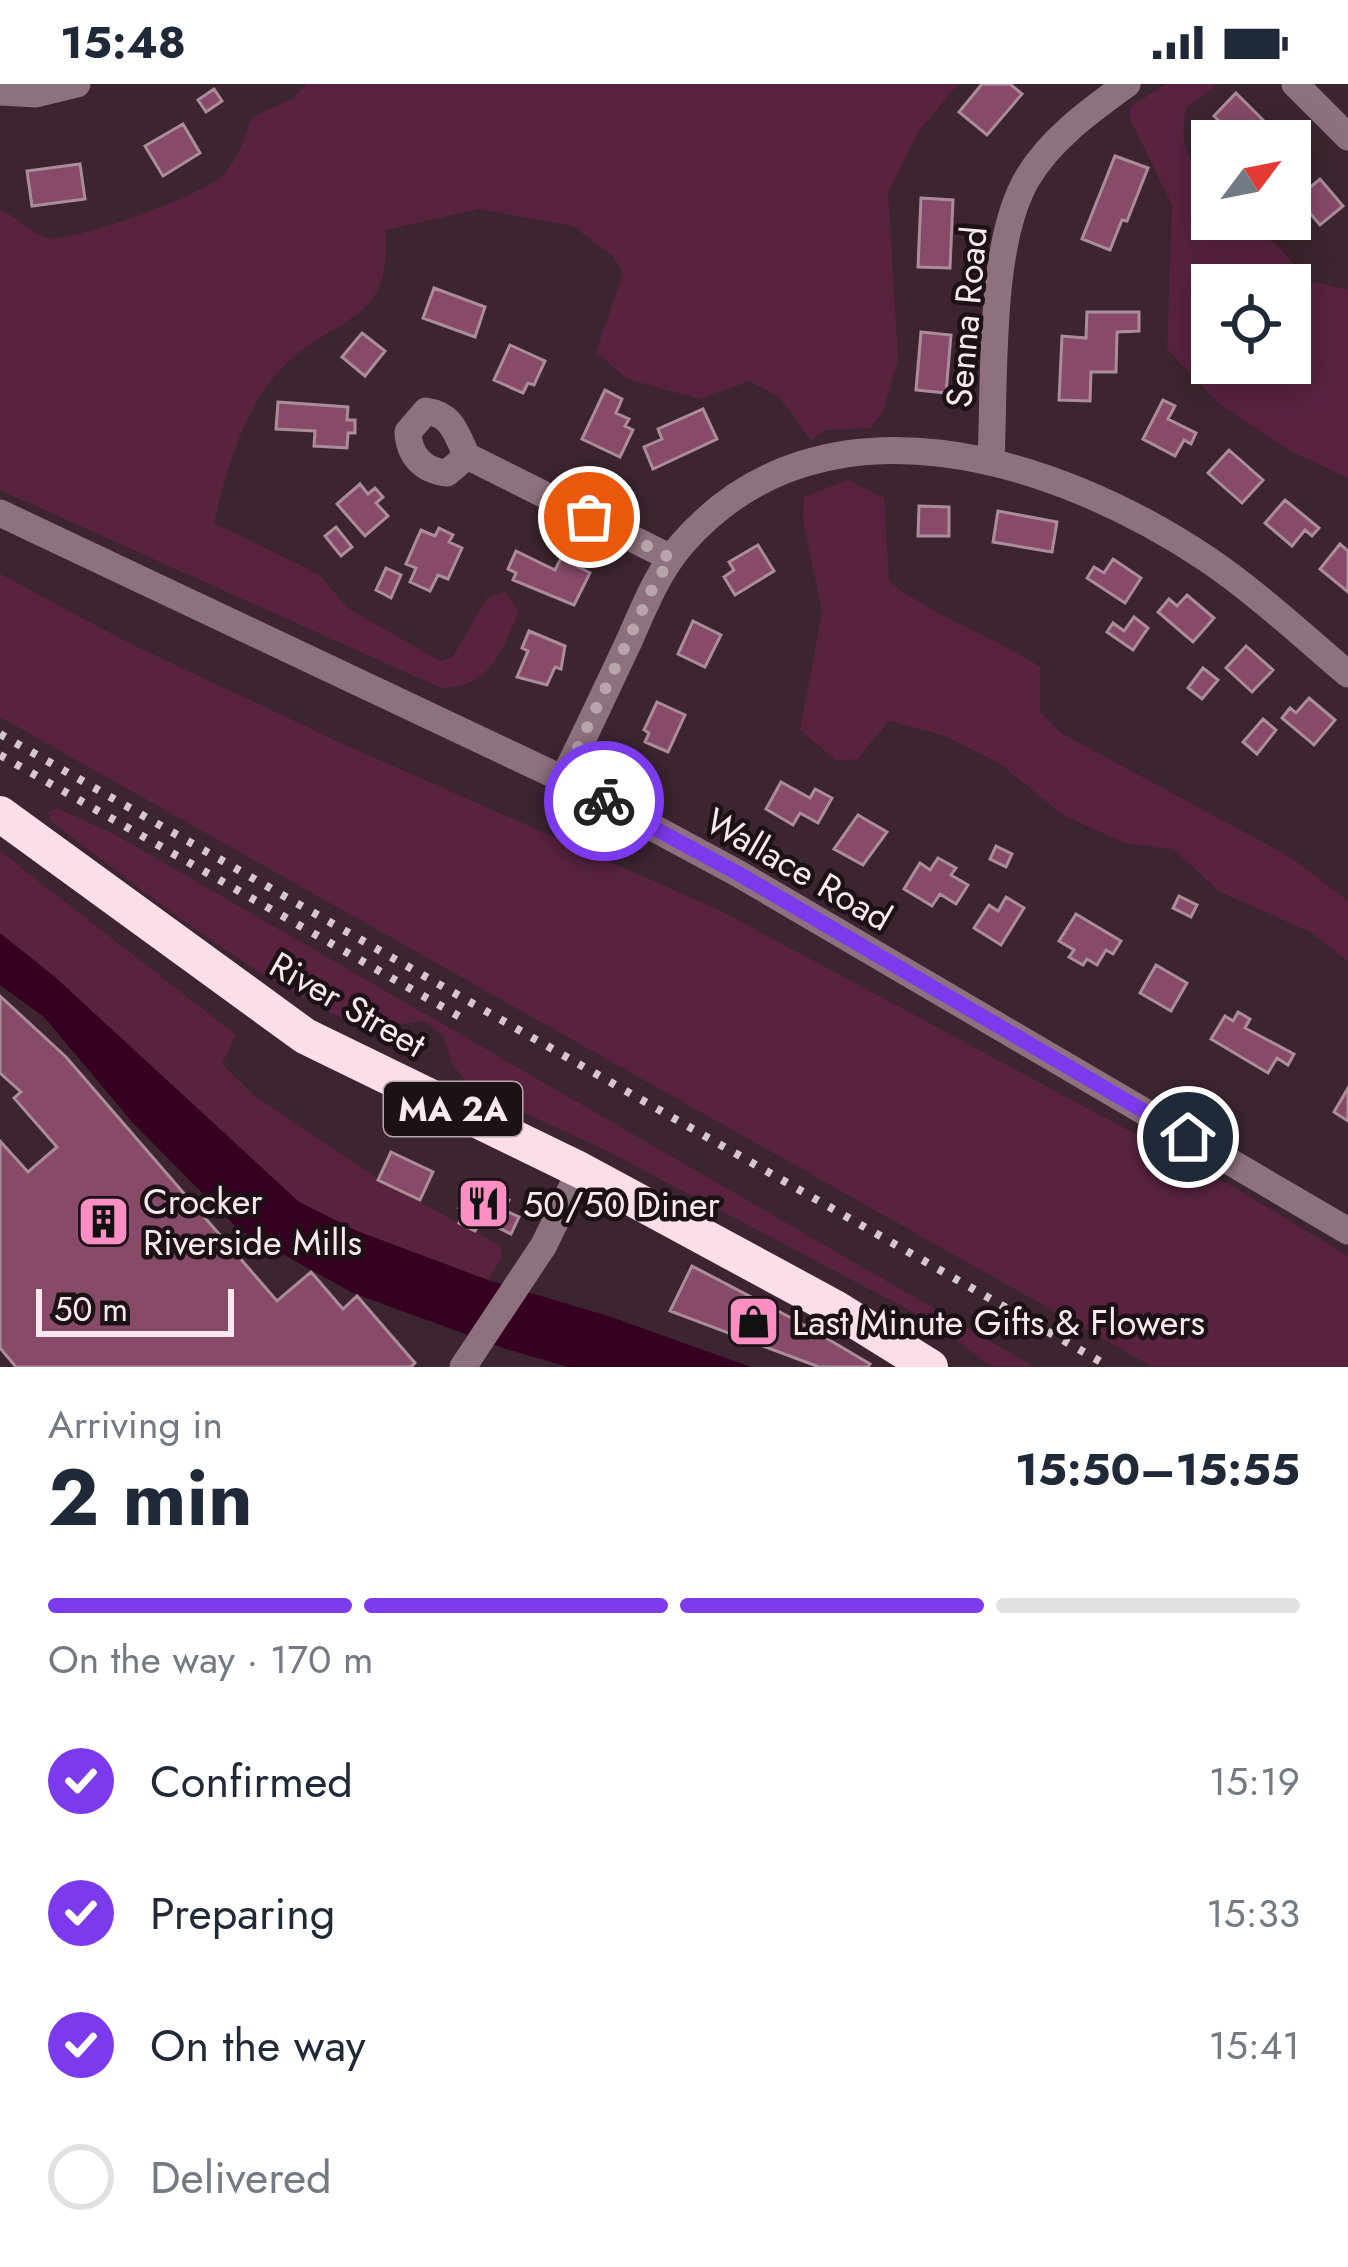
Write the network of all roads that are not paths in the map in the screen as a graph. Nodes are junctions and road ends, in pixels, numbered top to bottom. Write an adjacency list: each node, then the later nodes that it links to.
1 (77, 84): 4 (street)
2 (1126, 84): 7 (street, Senna Road)
3 (1294, 84): 5 (street)
4 (0, 92)
5 (1348, 137)
6 (467, 455): 9 (street)
7 (991, 460): 9 (street); 10 (street)
8 (0, 513): 11 (street, Wallace Road)
9 (671, 558): 11 (street)
10 (1348, 674)
11 (563, 779): 14 (street, Wallace Road)
12 (0, 814): 13 (highway, River Street / MA 2A)
13 (580, 1170): 15 (street); 16 (highway, River Street / MA 2A)
14 (1348, 1232)
15 (466, 1361)
16 (930, 1367)

